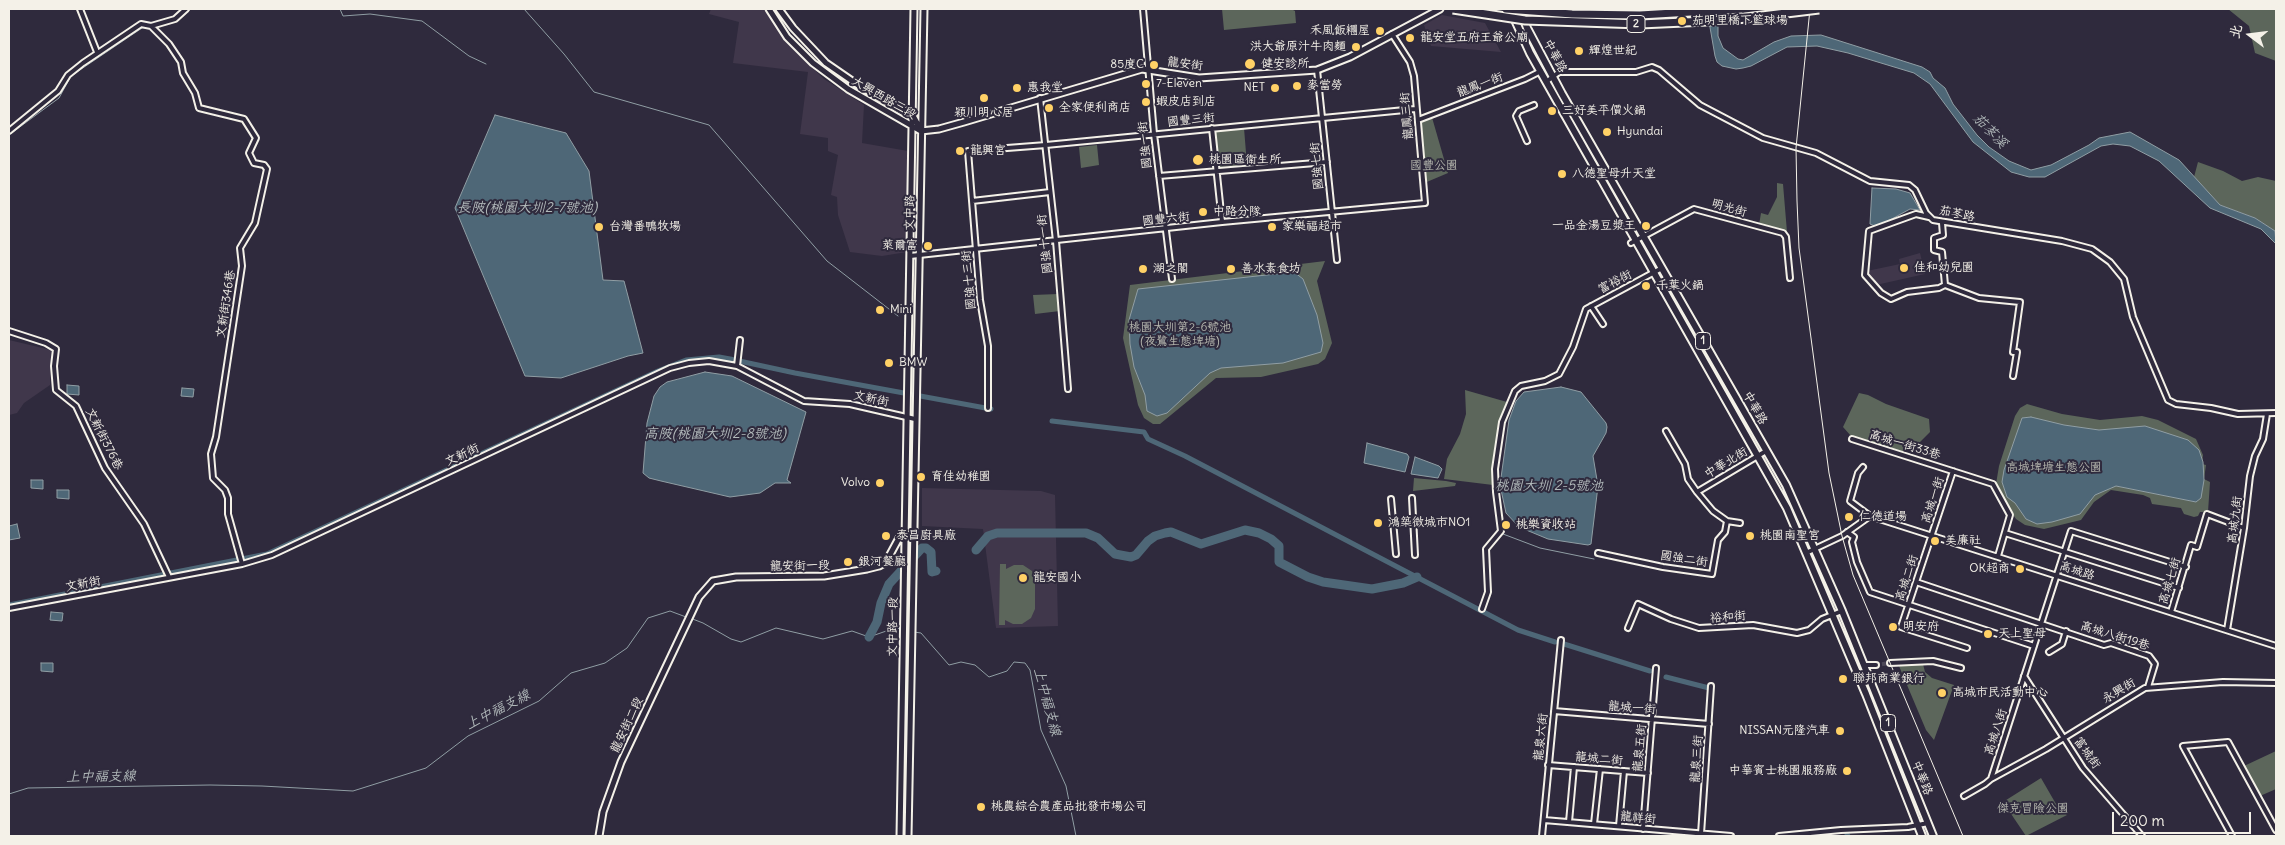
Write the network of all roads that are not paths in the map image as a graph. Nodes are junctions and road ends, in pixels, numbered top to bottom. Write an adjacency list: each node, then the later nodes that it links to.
1 (80, 9): 16 (street)
2 (186, 9): 14 (street)
3 (769, 9): 29 (street, 大興西路三段)
4 (779, 9): 26 (street, 大興西路三段)
5 (914, 9): 26 (street, 文中路)
6 (924, 9): 32 (street, 文中路)
7 (1143, 9): 18 (street, 國強一街)
8 (1440, 9): 15 (street, 龍安街)
9 (1453, 9): 13 (highway, 2, bridge)
10 (1508, 9): 12 (highway, 2, bridge); 20 (main road, 中華路 / 1)
11 (1520, 9): 17 (main road, 中華路 / 1)
12 (1742, 9)
13 (1819, 9)
14 (148, 25): 16 (street); 99 (street, 文新街346巷)
15 (1392, 34): 19 (street, 龍安街); 25 (street, 龍鳳三街)
16 (97, 52): 31 (street)
17 (1548, 67): 20 (street, 龍鳳一街); 21 (main road, 中華路 / 1)
18 (1149, 69): 19 (street, 龍安街); 23 (street, 龍安街); 33 (street, 國強一街)
19 (1317, 70): 27 (street, 國強七街)
20 (1540, 71): 22 (main road, 中華路 / 1); 28 (street, 龍鳳一街)
21 (1553, 77): 22 (street); 44 (street, 茄苳路); 48 (main road, 中華路 / 1)
22 (1546, 82): 50 (main road, 中華路 / 1)
23 (1040, 98): 32 (street, 龍安街); 35 (street, 國強十一街)
24 (1534, 105): 34 (street)
25 (1415, 109): 27 (street, 國豐三街); 28 (street, 龍鳳三街)
26 (912, 114): 29 (street, 文中路); 32 (street, 大興西路三段)
27 (1323, 118): 30 (street, 國豐三街); 37 (street, 國強七街)
28 (1418, 120): 42 (street, 龍鳳三街)
29 (912, 126): 32 (street, 大興西路三段); 53 (street, 文中路)
30 (1212, 128): 33 (street, 國豐三街); 38 (street)
31 (9, 131)
32 (921, 131): 52 (street, 文中路)
33 (1154, 134): 35 (street, 國豐三街); 39 (street, 國強一街)
34 (1527, 141)
35 (1046, 145): 36 (street, 國豐三街); 40 (street, 國強十一街)
36 (968, 151): 41 (street, 國強十三街)
37 (1327, 162): 38 (street); 43 (street, 國強七街)
38 (1216, 170): 39 (street); 45 (street)
39 (1159, 176): 47 (street, 國強一街)
40 (1050, 192): 41 (street); 49 (street, 國強十一街)
41 (972, 201): 51 (street, 國強十三街)
42 (1425, 203): 43 (street, 國豐六街)
43 (1332, 213): 45 (street, 國豐六街); 54 (street, 國強七街)
44 (1929, 217): 46 (street, 茄苳路); 59 (street)
45 (1222, 222): 47 (street, 國豐六街)
46 (1942, 223): 59 (street); 71 (street, 茄苳路)
47 (1165, 230): 49 (street, 國豐六街); 58 (street, 國強一街)
48 (1644, 237): 50 (street, 明光街); 55 (main road, 中華路 / 1); 57 (street, 明光街)
49 (1056, 241): 51 (street, 國豐六街); 68 (street, 國強十一街)
50 (1634, 242): 56 (main road, 中華路 / 1)
51 (976, 250): 52 (street, 國豐六街); 69 (street, 國強十三街)
52 (919, 255): 53 (street, 國豐六街); 64 (street, 文中路)
53 (910, 256): 63 (street, 文中路)
54 (1336, 260)
55 (1662, 268): 56 (street, 富裕街); 76 (main road, 中華路 / 1)
56 (1654, 272): 60 (street, 富裕街); 77 (main road, 中華路 / 1)
57 (1790, 278)
58 (1172, 279)
59 (1945, 285): 67 (street)
60 (1591, 306): 61 (street); 107 (street, 富裕街)
61 (1603, 324)
62 (9, 331): 102 (street, 文新街376巷)
63 (909, 335): 64 (street); 72 (street, 文中路)
64 (916, 335): 73 (street, 文中路)
65 (740, 340): 66 (street)
66 (736, 366): 72 (street, 文新街); 99 (street, 文新街)
67 (2013, 376)
68 (1068, 389)
69 (988, 408)
70 (2276, 413): 71 (street, 茄苳路)
71 (2267, 414): 86 (street, 高城九街)
72 (906, 417): 73 (street, 文新街); 90 (street, 文中路一段)
73 (915, 418): 91 (street, 文中路一段)
74 (1666, 431): 80 (street)
75 (1852, 439): 79 (street, 高城一街33巷)
76 (1766, 451): 77 (street, 中華北街); 92 (main road, 中華路 / 1)
77 (1758, 455): 80 (street, 中華北街); 95 (main road, 中華路 / 1)
78 (1863, 468): 83 (street, 高城路)
79 (1953, 471): 88 (street, 高城一街33巷); 89 (street, 高城一街)
80 (1697, 492): 84 (street)
81 (1412, 498): 97 (street)
82 (1392, 499): 96 (street)
83 (1870, 516): 87 (street); 89 (street, 高城路)
84 (1728, 521): 85 (street); 94 (street, 國強二街)
85 (1740, 523)
86 (2244, 528): 100 (street, 高城七街); 114 (street, 高城九街)
87 (1848, 532): 92 (street); 105 (street)
88 (2005, 533): 93 (street); 98 (street)
89 (1931, 535): 98 (street, 高城路); 103 (street, 高城二街)
90 (904, 536): 91 (street); 110 (street, 龍安街一段); 134 (street, 文中路一段)
91 (912, 540): 135 (street, 文中路一段)
92 (1816, 549): 95 (street); 108 (main road, 中華路 / 1)
93 (2064, 552): 100 (street, 高城八街); 101 (street, 高城八街); 104 (street)
94 (1598, 553)
95 (1806, 553): 111 (main road, 中華路 / 1)
96 (1396, 554)
97 (1415, 555)
98 (1998, 556): 101 (street, 高城路)
99 (242, 562): 102 (street, 文新街)
100 (2186, 567): 104 (street, 高城七街)
101 (2057, 575): 109 (street, 高城路); 112 (street, 高城八街)
102 (169, 577): 106 (street, 文新街)
103 (1916, 582): 105 (street, 高城二街); 112 (street, 高城八街19巷)
104 (2179, 588): 109 (street, 高城七街)
105 (1909, 604): 117 (street); 119 (street, 高城二街)
106 (9, 608)
107 (1482, 609)
108 (1842, 611): 111 (street, 裕和街); 122 (main road, 中華路 / 1)
109 (2171, 612): 114 (street, 高城路)
110 (691, 615): 153 (street, 龍安街二段)
111 (1832, 615): 113 (street, 裕和街); 148 (main road, 中華路 / 1)
112 (2042, 622): 115 (street, 高城八街19巷); 117 (street, 高城八街)
113 (1628, 628)
114 (2227, 630): 118 (street, 高城路)
115 (2066, 631): 120 (street); 129 (street, 高城八街19巷)
116 (1561, 640): 130 (street, 龍泉六街)
117 (2034, 646): 126 (street, 高城八街)
118 (2276, 646)
119 (1967, 648)
120 (2049, 652)
121 (1890, 663): 125 (street)
122 (1864, 665): 123 (street); 145 (main road, 中華路 / 1)
123 (1876, 665)
124 (1656, 668): 131 (street, 龍泉五街)
125 (1961, 668)
126 (2024, 676): 133 (street, 富城街); 141 (street, 高城八街)
127 (2276, 684): 129 (street, 永興街)
128 (1711, 686): 132 (street, 龍泉三街)
129 (2148, 687): 133 (street, 永興街)
130 (1554, 710): 131 (street, 龍城一街); 136 (street, 龍泉六街)
131 (1653, 719): 132 (street, 龍城一街); 140 (street, 龍泉五街)
132 (1709, 724): 151 (street, 龍泉三街)
133 (2063, 738): 141 (street, 永興街); 161 (street, 富城街)
134 (901, 757): 135 (street); 154 (street, 文中路一段)
135 (910, 757): 155 (street, 文中路一段)
136 (1548, 765): 137 (street, 龍城二街); 143 (street, 龍泉六街)
137 (1574, 767): 138 (street, 龍城二街); 144 (street)
138 (1600, 769): 139 (street, 龍城二街); 146 (street)
139 (1624, 771): 140 (street, 龍城二街); 147 (street)
140 (1648, 773): 149 (street, 龍泉五街)
141 (1991, 779): 142 (street)
142 (1964, 796)
143 (1544, 820): 144 (street, 龍祥街); 156 (street, 龍泉六街)
144 (1569, 822): 146 (street, 龍祥街)
145 (1929, 823): 148 (street); 160 (main road, 中華路 / 1)
146 (1594, 824): 147 (street, 龍祥街)
147 (1619, 826): 149 (street, 龍祥街)
148 (1919, 826): 152 (street); 159 (main road, 中華路 / 1)
149 (1643, 829): 151 (street, 龍祥街)
150 (2276, 830): 162 (street)
151 (1701, 834): 157 (street, 龍祥街)
152 (1819, 835): 158 (street)
153 (599, 836)
154 (900, 836)
155 (908, 836)
156 (1542, 836)
157 (1731, 836)
158 (1779, 836)
159 (1922, 836)
160 (1933, 836)
161 (2142, 836)
162 (2232, 836)

